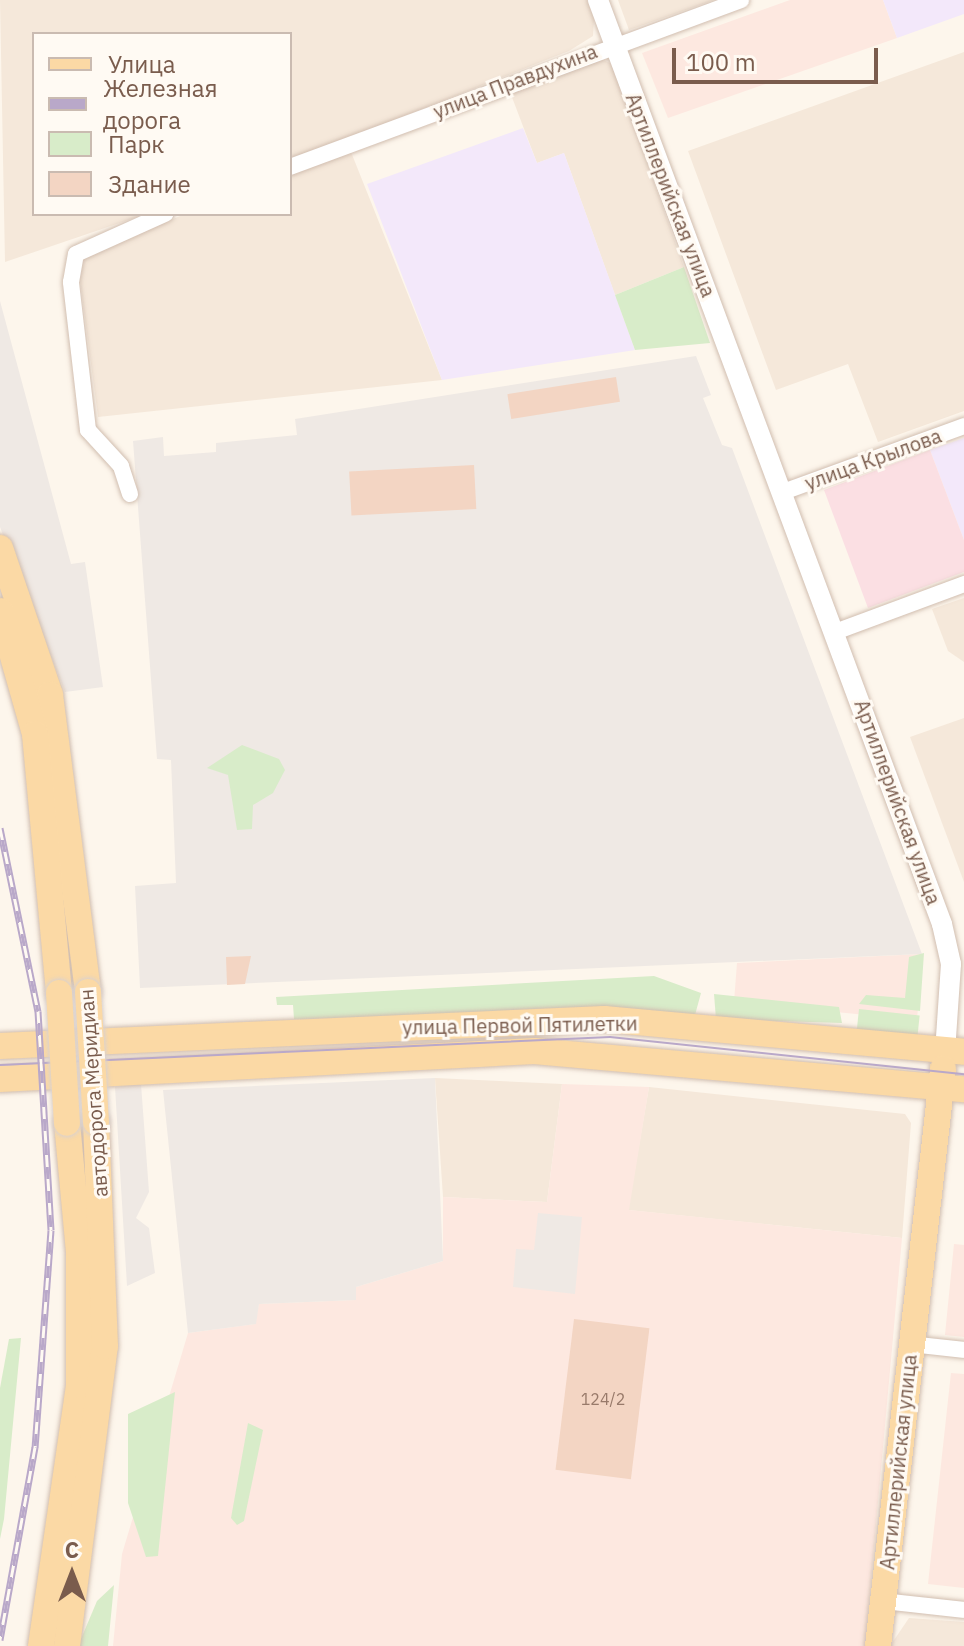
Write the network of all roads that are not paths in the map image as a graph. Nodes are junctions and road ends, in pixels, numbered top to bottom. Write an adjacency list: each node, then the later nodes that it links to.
1 (598, 0): 3 (street, Артиллерийская улица)
2 (741, 0): 3 (street, улица Правдухина)
3 (614, 44): 4 (street, улица Правдухина); 7 (street, Артиллерийская улица)
4 (292, 166)
5 (160, 216): 8 (street)
6 (964, 426): 7 (street, улица Крылова)
7 (783, 492): 12 (street, Артиллерийская улица)
8 (130, 494)
9 (0, 548): 22 (main road, автодорога Меридиан, bridge)
10 (964, 584): 12 (street)
11 (0, 611): 21 (main road, автодорога Меридиан, bridge)
12 (835, 632): 14 (street, Артиллерийская улица)
13 (0, 1046): 14 (main road, улица Первой Пятилетки)
14 (955, 1051): 16 (main road, Артиллерийская улица)
15 (0, 1079): 16 (main road, улица Первой Пятилетки)
16 (952, 1088): 17 (main road, Артиллерийская улица)
17 (910, 1344): 18 (street); 19 (main road, Артиллерийская улица)
18 (964, 1350)
19 (883, 1601): 20 (street); 23 (main road, Артиллерийская улица)
20 (964, 1610)
21 (41, 1646)
22 (67, 1646)
23 (878, 1646)

